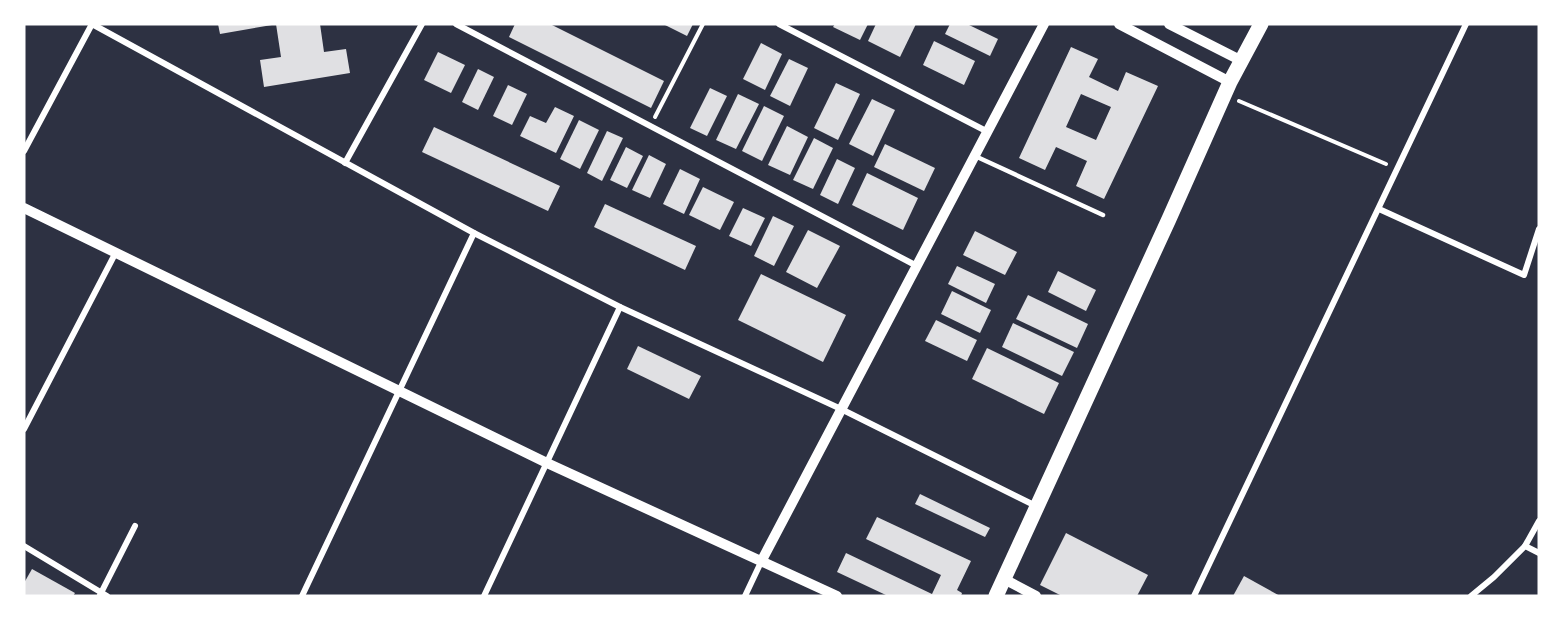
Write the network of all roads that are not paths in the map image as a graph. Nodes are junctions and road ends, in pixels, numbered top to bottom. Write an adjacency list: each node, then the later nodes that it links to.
1 (92, 24): 13 (street); 15 (street)
2 (422, 24): 15 (street)
3 (456, 24): 22 (street)
4 (779, 24): 12 (street)
5 (1044, 24): 12 (street)
6 (1119, 24): 11 (street)
7 (1169, 24): 10 (street)
8 (1261, 24): 10 (main road)
9 (1466, 24): 17 (street)
10 (1240, 60): 11 (main road)
11 (1227, 88): 28 (main road)
12 (988, 132): 14 (street)
13 (24, 151)
14 (975, 156): 18 (lane); 22 (street)
15 (345, 163): 20 (street)
16 (24, 208): 21 (street)
17 (1379, 209): 19 (street); 43 (street)
18 (1103, 215)
19 (1539, 229)
20 (474, 233): 23 (street); 24 (street)
21 (116, 252): 24 (street); 26 (street)
22 (917, 266): 25 (street)
23 (620, 307): 25 (street); 27 (street)
24 (399, 392): 27 (street); 37 (street)
25 (841, 409): 28 (street); 34 (street)
26 (24, 429)
27 (547, 463): 34 (street); 38 (street)
28 (1036, 506): 35 (main road)
29 (1539, 521): 32 (street)
30 (135, 526): 36 (street)
31 (24, 546): 36 (street)
32 (1525, 546): 33 (street); 44 (street)
33 (1539, 553)
34 (762, 560): 39 (street); 40 (street)
35 (1004, 579): 41 (main road); 42 (street)
36 (103, 595)
37 (302, 596)
38 (484, 596)
39 (745, 596)
40 (837, 596)
41 (996, 596)
42 (1036, 596)
43 (1194, 596)
44 (1471, 596)

